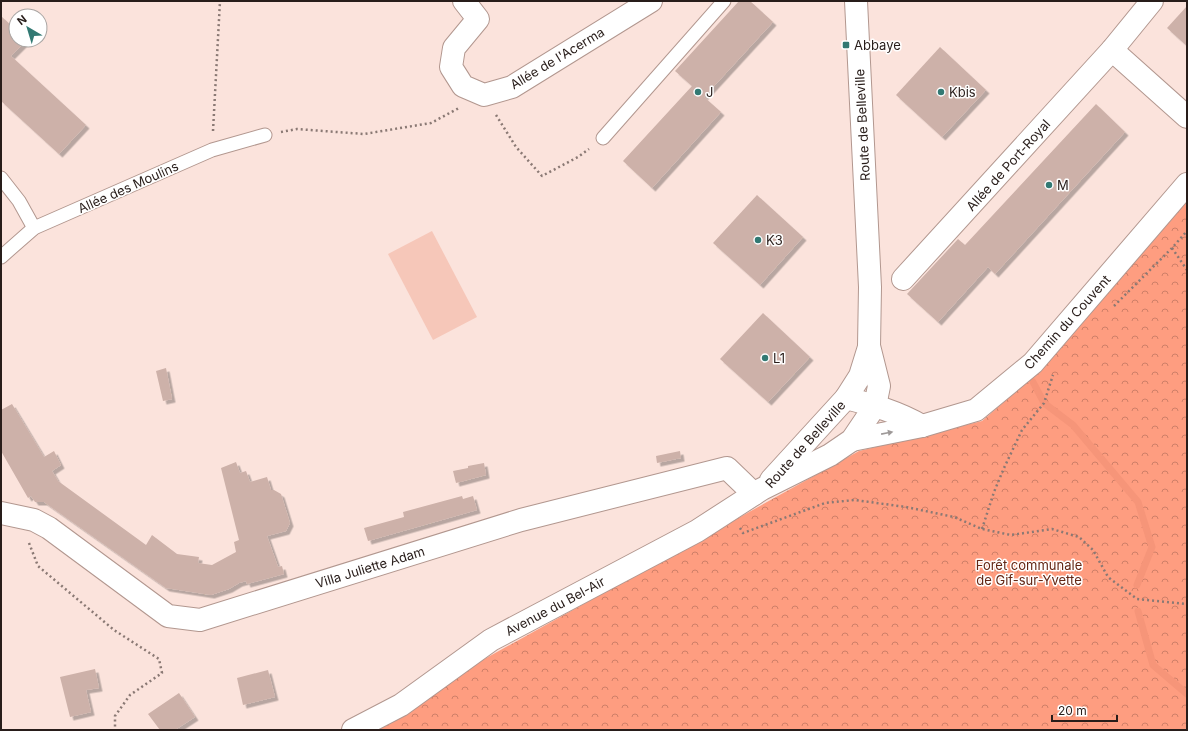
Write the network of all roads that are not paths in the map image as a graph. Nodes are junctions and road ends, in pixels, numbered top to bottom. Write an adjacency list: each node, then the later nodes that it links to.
1 (464, 1): 2 (street, Allée de l'Acerma)
2 (651, 1)
3 (724, 1): 9 (lane)
4 (856, 1): 15 (street, Route de Belleville)
5 (1152, 1): 6 (street, Allée de Port-Royal)
6 (1112, 50): 7 (street); 14 (street, Allée de Port-Royal)
7 (1187, 117)
8 (265, 135): 12 (lane, Allée des Moulins)
9 (604, 138)
10 (1, 178): 12 (lane)
11 (1187, 184): 18 (street, Chemin du Couvent)
12 (34, 228): 13 (lane, Allée des Moulins)
13 (1, 257)
14 (903, 279)
15 (869, 346): 16 (street, Route de Belleville); 17 (street, Route de Belleville)
16 (877, 396): 17 (street); 18 (street); 20 (street, Route de Belleville)
17 (846, 398): 19 (street, Route de Belleville)
18 (914, 422): 20 (street, Chemin du Couvent, one-way to 18)
19 (807, 440): 21 (street); 22 (street, Route de Belleville)
20 (852, 440): 21 (street, Route de Belleville)
21 (830, 455): 22 (street, Route de Belleville)
22 (758, 492): 23 (street, Villa Juliette Adam); 24 (street, Avenue du Bel-Air)
23 (10, 514)
24 (353, 730)

